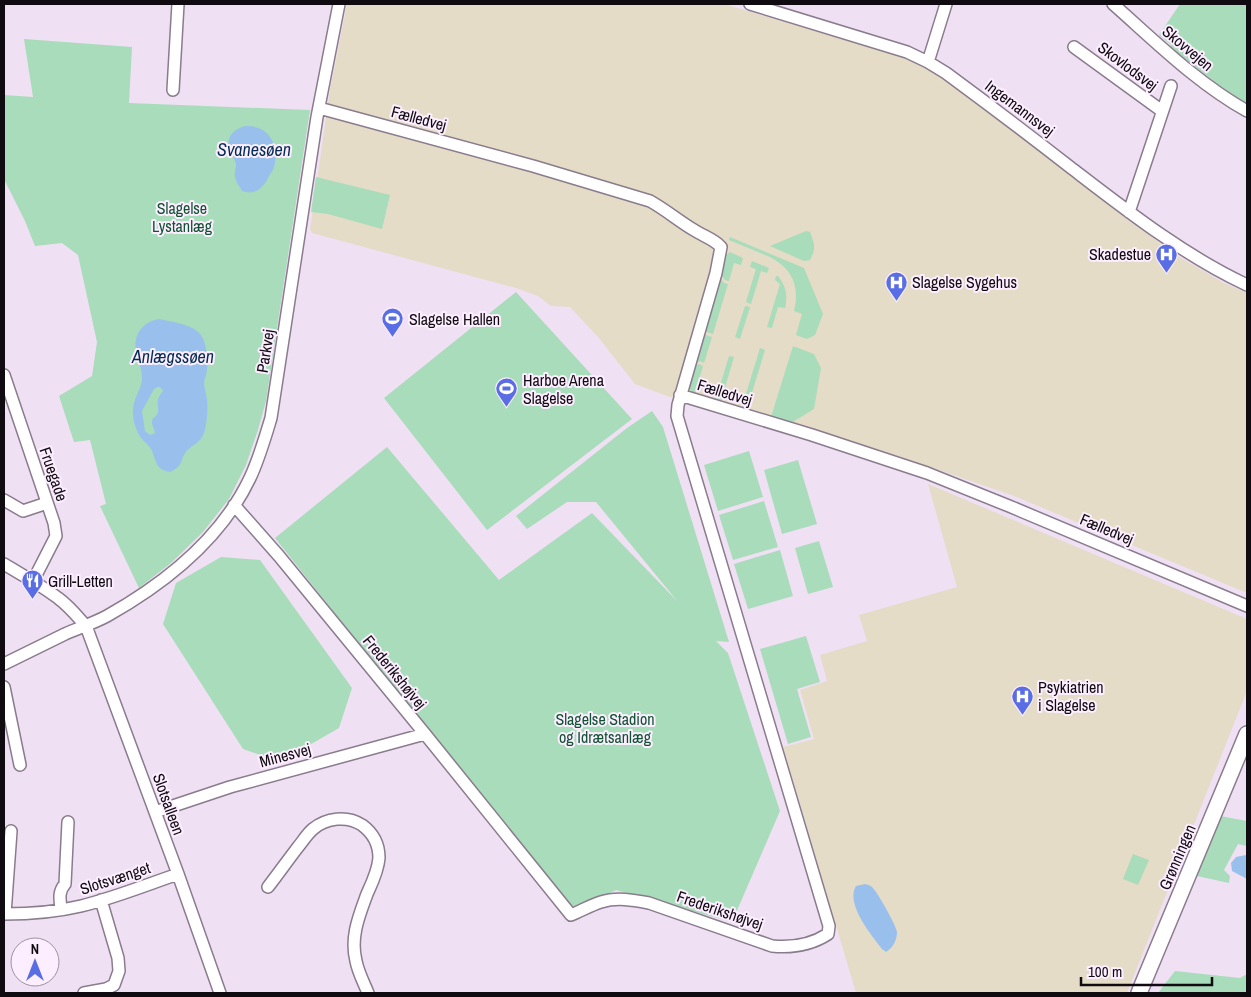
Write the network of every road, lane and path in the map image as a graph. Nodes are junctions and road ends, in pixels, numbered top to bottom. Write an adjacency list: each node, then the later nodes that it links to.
1 (178, 4): 9 (street)
2 (339, 4): 10 (street, Parkvej)
3 (750, 4): 7 (street, Ingemannsvej)
4 (946, 4): 7 (street)
5 (1113, 4): 12 (street, Skovvejen)
6 (1074, 47): 11 (street, Skovlodsvej)
7 (928, 62): 13 (street, Ingemannsvej)
8 (1171, 86): 11 (street, Skovlodsvej)
9 (173, 90)
10 (319, 108): 16 (street, Fælledvej); 19 (street, Parkvej)
11 (1162, 111): 13 (street, Skovlodsvej)
12 (1247, 111)
13 (1129, 212): 14 (street, Ingemannsvej)
14 (1247, 285)
15 (4, 375): 18 (street, Fruegade)
16 (680, 395): 22 (street, Fælledvej); 26 (street, Frederikshøjvej)
17 (4, 500): 18 (street)
18 (47, 503): 21 (street, Fruegade)
19 (234, 505): 23 (street, Parkvej); 26 (street, Frederikshøjvej)
20 (4, 564): 21 (street)
21 (32, 581): 23 (street)
22 (1247, 606)
23 (86, 626): 24 (street, Parkvej); 29 (street, Slotsalleen)
24 (4, 664)
25 (4, 687): 28 (street)
26 (425, 734): 29 (street, Minesvej)
27 (1247, 734): 40 (main road, Grønningen)
28 (20, 765)
29 (155, 812): 32 (street, Slotsalleen)
30 (68, 822): 35 (street, Slotsvænget)
31 (11, 831): 36 (street, Slotsvænget)
32 (178, 874): 34 (street, Slotsvænget); 38 (street, Slotsalleen)
33 (268, 887): 39 (street)
34 (100, 900): 35 (street, Slotsvænget); 37 (street)
35 (61, 909): 36 (street, Slotsvænget)
36 (4, 914)
37 (84, 993)
38 (220, 993)
39 (368, 993)
40 (1139, 993)

